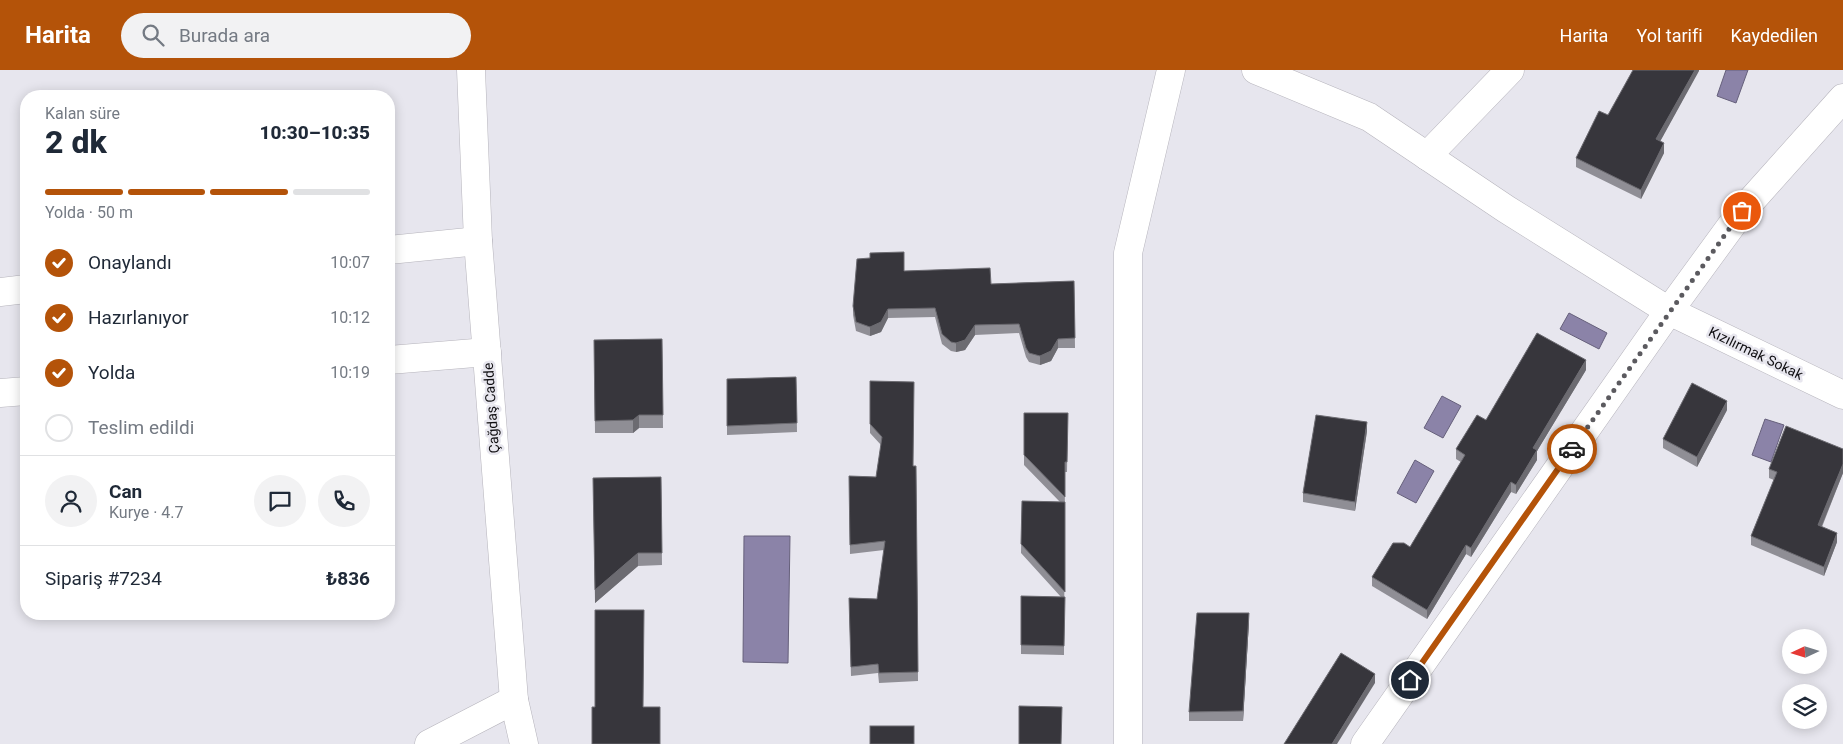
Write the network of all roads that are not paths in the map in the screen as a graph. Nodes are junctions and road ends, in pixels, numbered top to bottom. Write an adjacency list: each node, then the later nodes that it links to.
1 (471, 70): 7 (street, Çağdaş Cadde)
2 (1171, 70): 20 (street)
3 (1256, 70): 6 (street, Kızılırmak Sokak)
4 (1510, 70): 6 (street)
5 (1843, 98): 11 (street)
6 (1427, 156): 11 (street, Kızılırmak Sokak)
7 (478, 241): 8 (street); 12 (street, Çağdaş Cadde)
8 (395, 249)
9 (20, 290): 10 (street)
10 (0, 292)
11 (1669, 311): 16 (street, Kızılırmak Sokak); 21 (street)
12 (487, 352): 13 (street); 17 (street, Çağdaş Cadde)
13 (395, 360)
14 (20, 391): 15 (street)
15 (0, 393)
16 (1843, 395)
17 (514, 700): 18 (street); 19 (street, Çağdaş Cadde)
18 (429, 744)
19 (524, 744)
20 (1128, 744)
21 (1365, 744)

